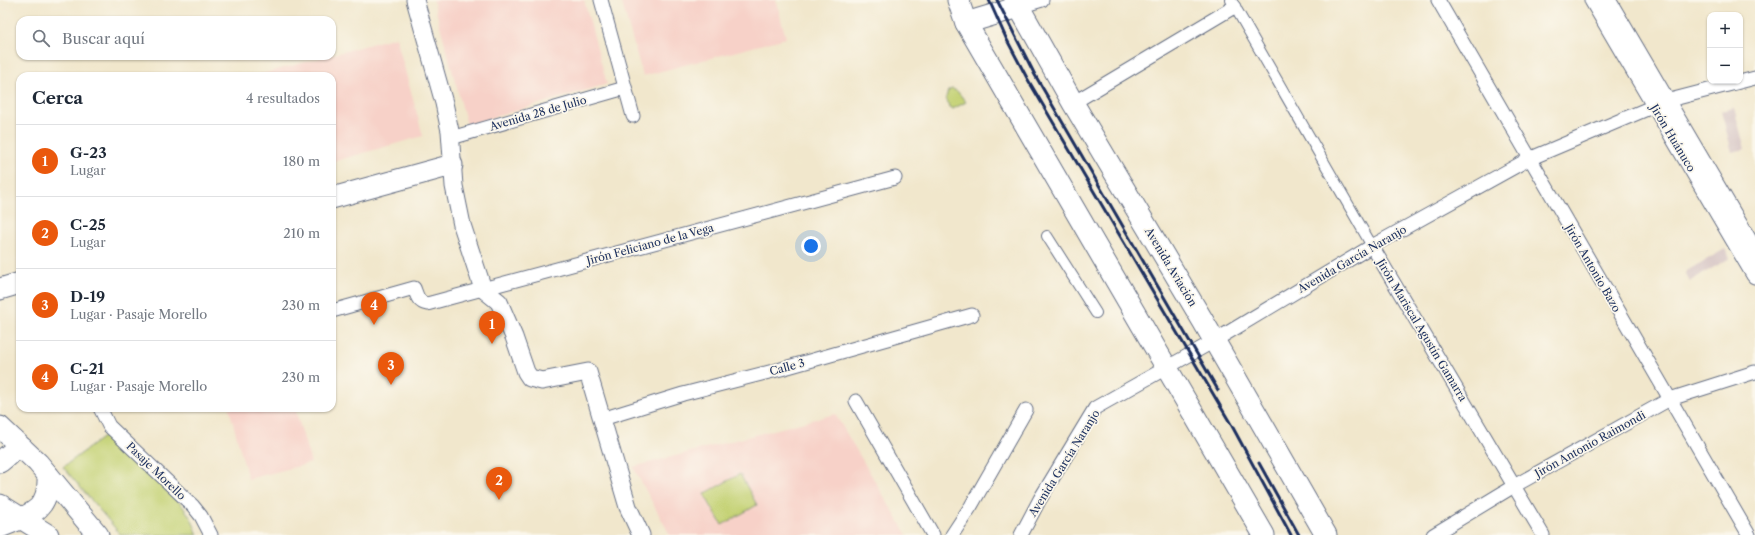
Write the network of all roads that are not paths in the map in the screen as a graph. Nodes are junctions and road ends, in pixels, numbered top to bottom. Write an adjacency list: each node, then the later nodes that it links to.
1 (415, 0): 16 (street)
2 (601, 0): 12 (street)
3 (958, 0): 10 (main road)
4 (1042, 0): 8 (street)
5 (1438, 0): 17 (street, Jirón Antonio Bazo)
6 (1593, 0): 14 (street, Jirón Huánuco)
7 (1607, 0): 14 (street, Jirón Huánuco)
8 (1013, 2): 10 (main road); 13 (main road, Avenida Aviación)
9 (1232, 4): 13 (street); 22 (street, Jirón Mariscal Agustín Gamarra)
10 (966, 23): 32 (main road)
11 (1755, 78): 14 (street, Avenida García Naranjo)
12 (625, 88): 15 (street); 16 (street, Avenida 28 de Julio)
13 (1073, 103): 31 (main road, Avenida Aviación)
14 (1660, 103): 17 (street, Avenida García Naranjo); 23 (street, Jirón Huánuco); 24 (street, Jirón Huánuco)
15 (633, 116)
16 (451, 138): 18 (street)
17 (1529, 159): 22 (street, Avenida García Naranjo); 34 (street, Jirón Antonio Bazo)
18 (452, 164): 20 (main road); 27 (street)
19 (895, 178): 27 (street, Jirón Feliciano de la Vega)
20 (336, 197)
21 (1047, 236): 29 (street)
22 (1372, 246): 31 (street, Avenida García Naranjo); 42 (street, Jirón Mariscal Agustín Gamarra)
23 (1755, 252)
24 (1755, 275)
25 (16, 284): 26 (main road)
26 (0, 289)
27 (483, 289): 28 (street, Jirón Feliciano de la Vega); 38 (street)
28 (336, 311)
29 (1096, 313)
30 (972, 315): 38 (street, Calle 3)
31 (1214, 341): 32 (street, Avenida García Naranjo); 54 (main road, Avenida Aviación)
32 (1165, 368): 52 (street, Avenida García Naranjo); 53 (main road)
33 (1755, 372): 34 (street, Jirón Antonio Raimondi)
34 (1670, 399): 42 (street, Jirón Antonio Raimondi); 57 (street, Jirón Antonio Bazo)
35 (856, 401): 50 (street)
36 (1026, 410): 51 (street)
37 (102, 412): 48 (street, Pasaje Morello)
38 (602, 419): 49 (street)
39 (0, 427): 40 (main road)
40 (9, 455): 41 (main road)
41 (48, 475): 44 (main road); 47 (main road)
42 (1514, 486): 55 (street, Jirón Antonio Raimondi); 56 (street, Jirón Mariscal Agustín Gamarra)
43 (0, 505): 44 (main road)
44 (22, 519): 45 (main road); 46 (main road)
45 (0, 527)
46 (48, 535)
47 (98, 535)
48 (211, 535)
49 (641, 535)
50 (933, 535)
51 (952, 535)
52 (1021, 535)
53 (1264, 535)
54 (1326, 535)
55 (1433, 535)
56 (1543, 535)
57 (1749, 535)

